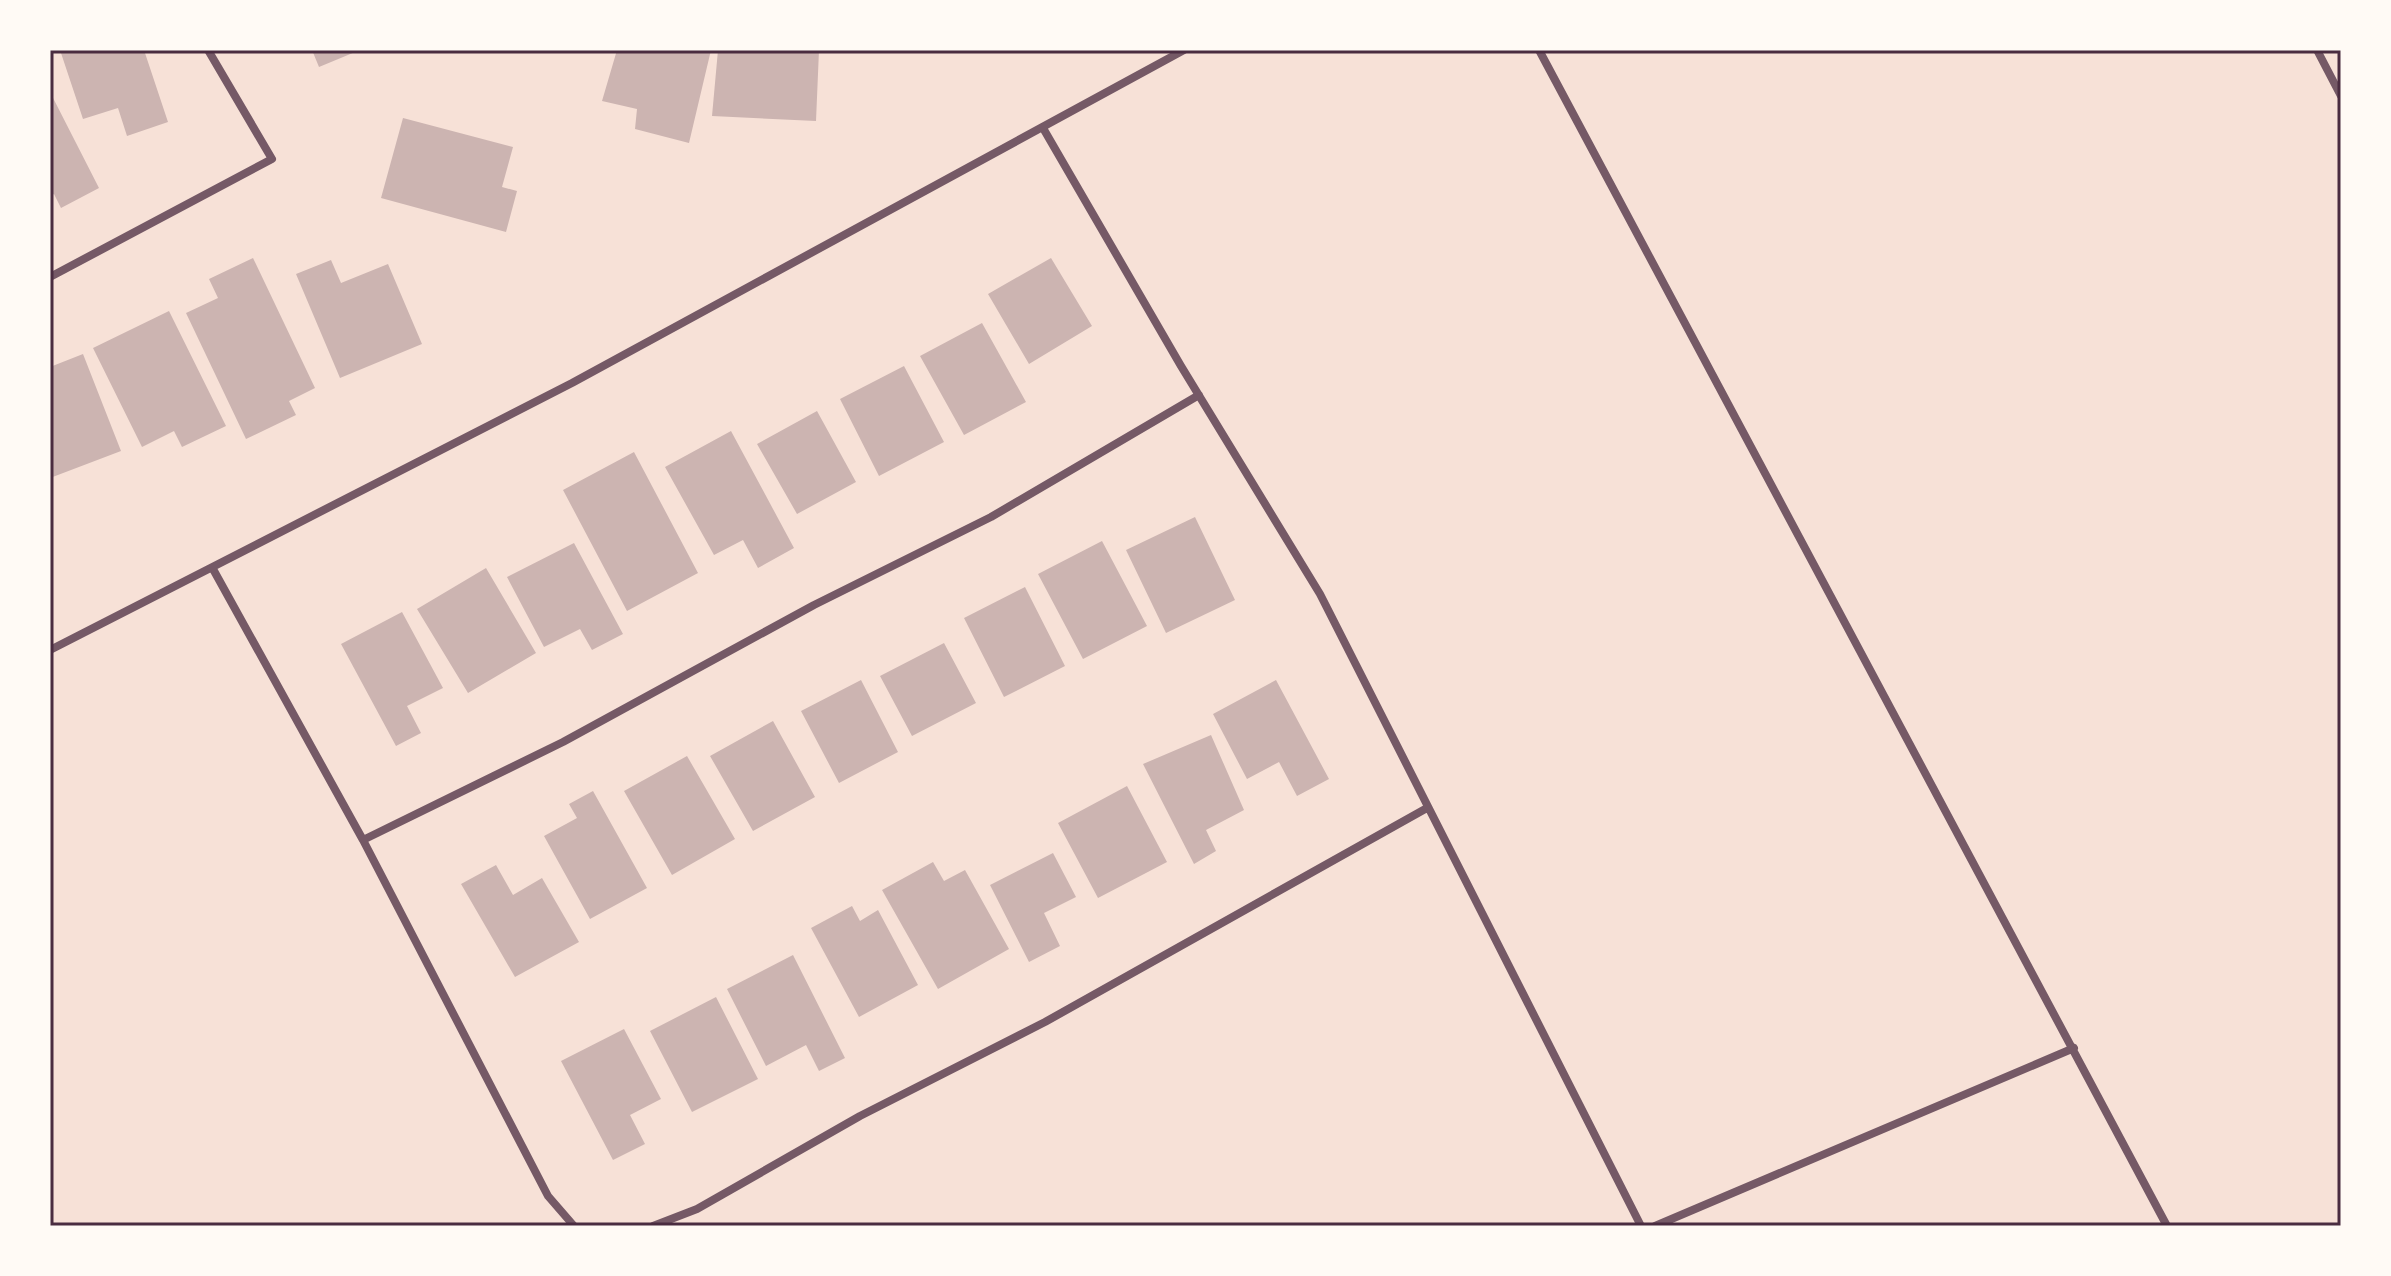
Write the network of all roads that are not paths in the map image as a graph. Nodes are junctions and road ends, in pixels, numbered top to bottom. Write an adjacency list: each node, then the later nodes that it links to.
1 (208, 50): 7 (street)
2 (1184, 50): 6 (street)
3 (1539, 50): 13 (street)
4 (2317, 50): 5 (street)
5 (2341, 96)
6 (1043, 128): 8 (street); 9 (street)
7 (50, 277)
8 (1199, 395): 11 (street); 12 (street)
9 (213, 569): 10 (street); 12 (street)
10 (50, 650)
11 (1427, 808): 15 (street); 16 (street)
12 (363, 840): 14 (street)
13 (2074, 1048): 17 (street); 18 (street)
14 (574, 1226)
15 (653, 1226)
16 (1641, 1226)
17 (1655, 1226)
18 (2167, 1226)

